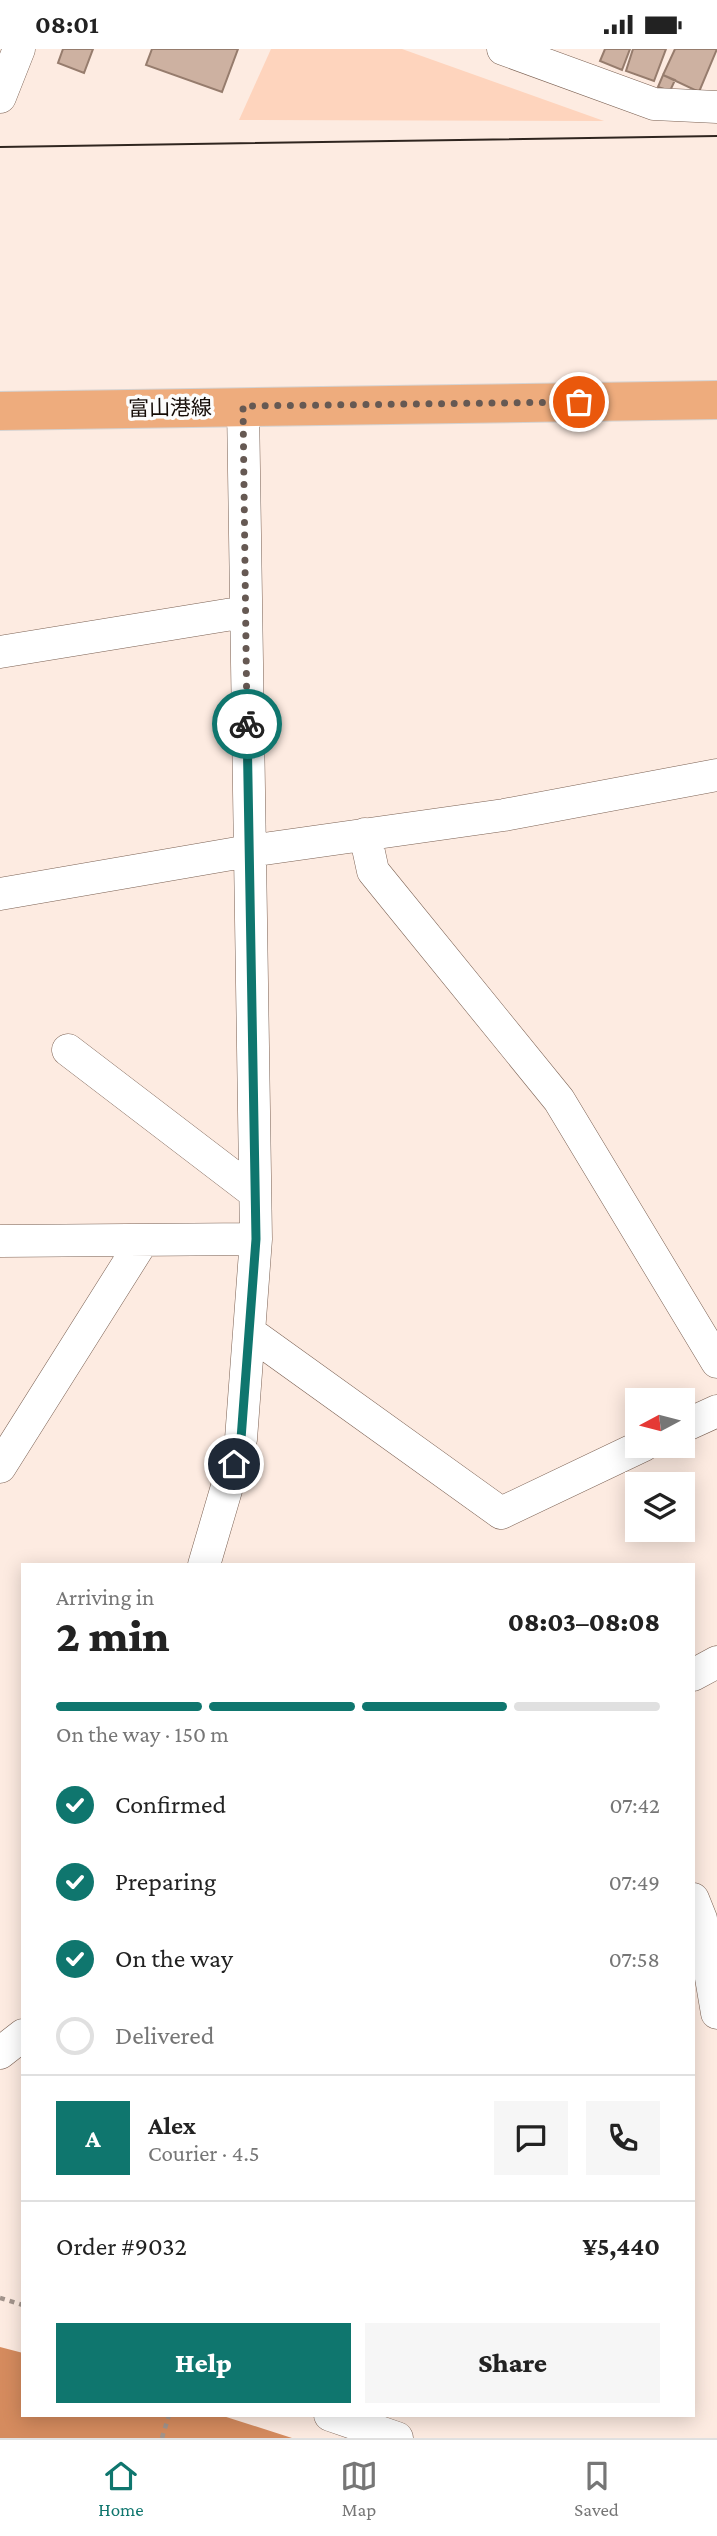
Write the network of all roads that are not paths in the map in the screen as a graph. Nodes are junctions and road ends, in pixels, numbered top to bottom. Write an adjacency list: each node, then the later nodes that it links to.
1 (19, 49): 4 (street)
2 (503, 49): 3 (street)
3 (568, 60): 5 (street)
4 (0, 97)
5 (717, 107)
6 (717, 400): 7 (main road, 富山港線)
7 (243, 406): 8 (main road, 富山港線); 9 (street)
8 (0, 411)
9 (246, 612): 10 (street); 13 (street)
10 (0, 652)
11 (717, 775): 12 (street)
12 (365, 834): 13 (street); 21 (street)
13 (249, 851): 14 (street); 16 (street)
14 (0, 894)
15 (68, 1050): 16 (street)
16 (255, 1193): 17 (street)
17 (256, 1239): 18 (street); 20 (street)
18 (143, 1240): 19 (street); 25 (street)
19 (0, 1241)
20 (249, 1332): 24 (street); 26 (street)
21 (717, 1362)
22 (717, 1411): 23 (street)
23 (695, 1421)
24 (625, 1454)
25 (0, 1467)
26 (205, 1563)
27 (717, 1662): 28 (street)
28 (695, 1674)
29 (695, 1904): 30 (street)
30 (717, 2013)
31 (21, 2037): 32 (street)
32 (0, 2053)
33 (336, 2417): 34 (street)
34 (397, 2438)

